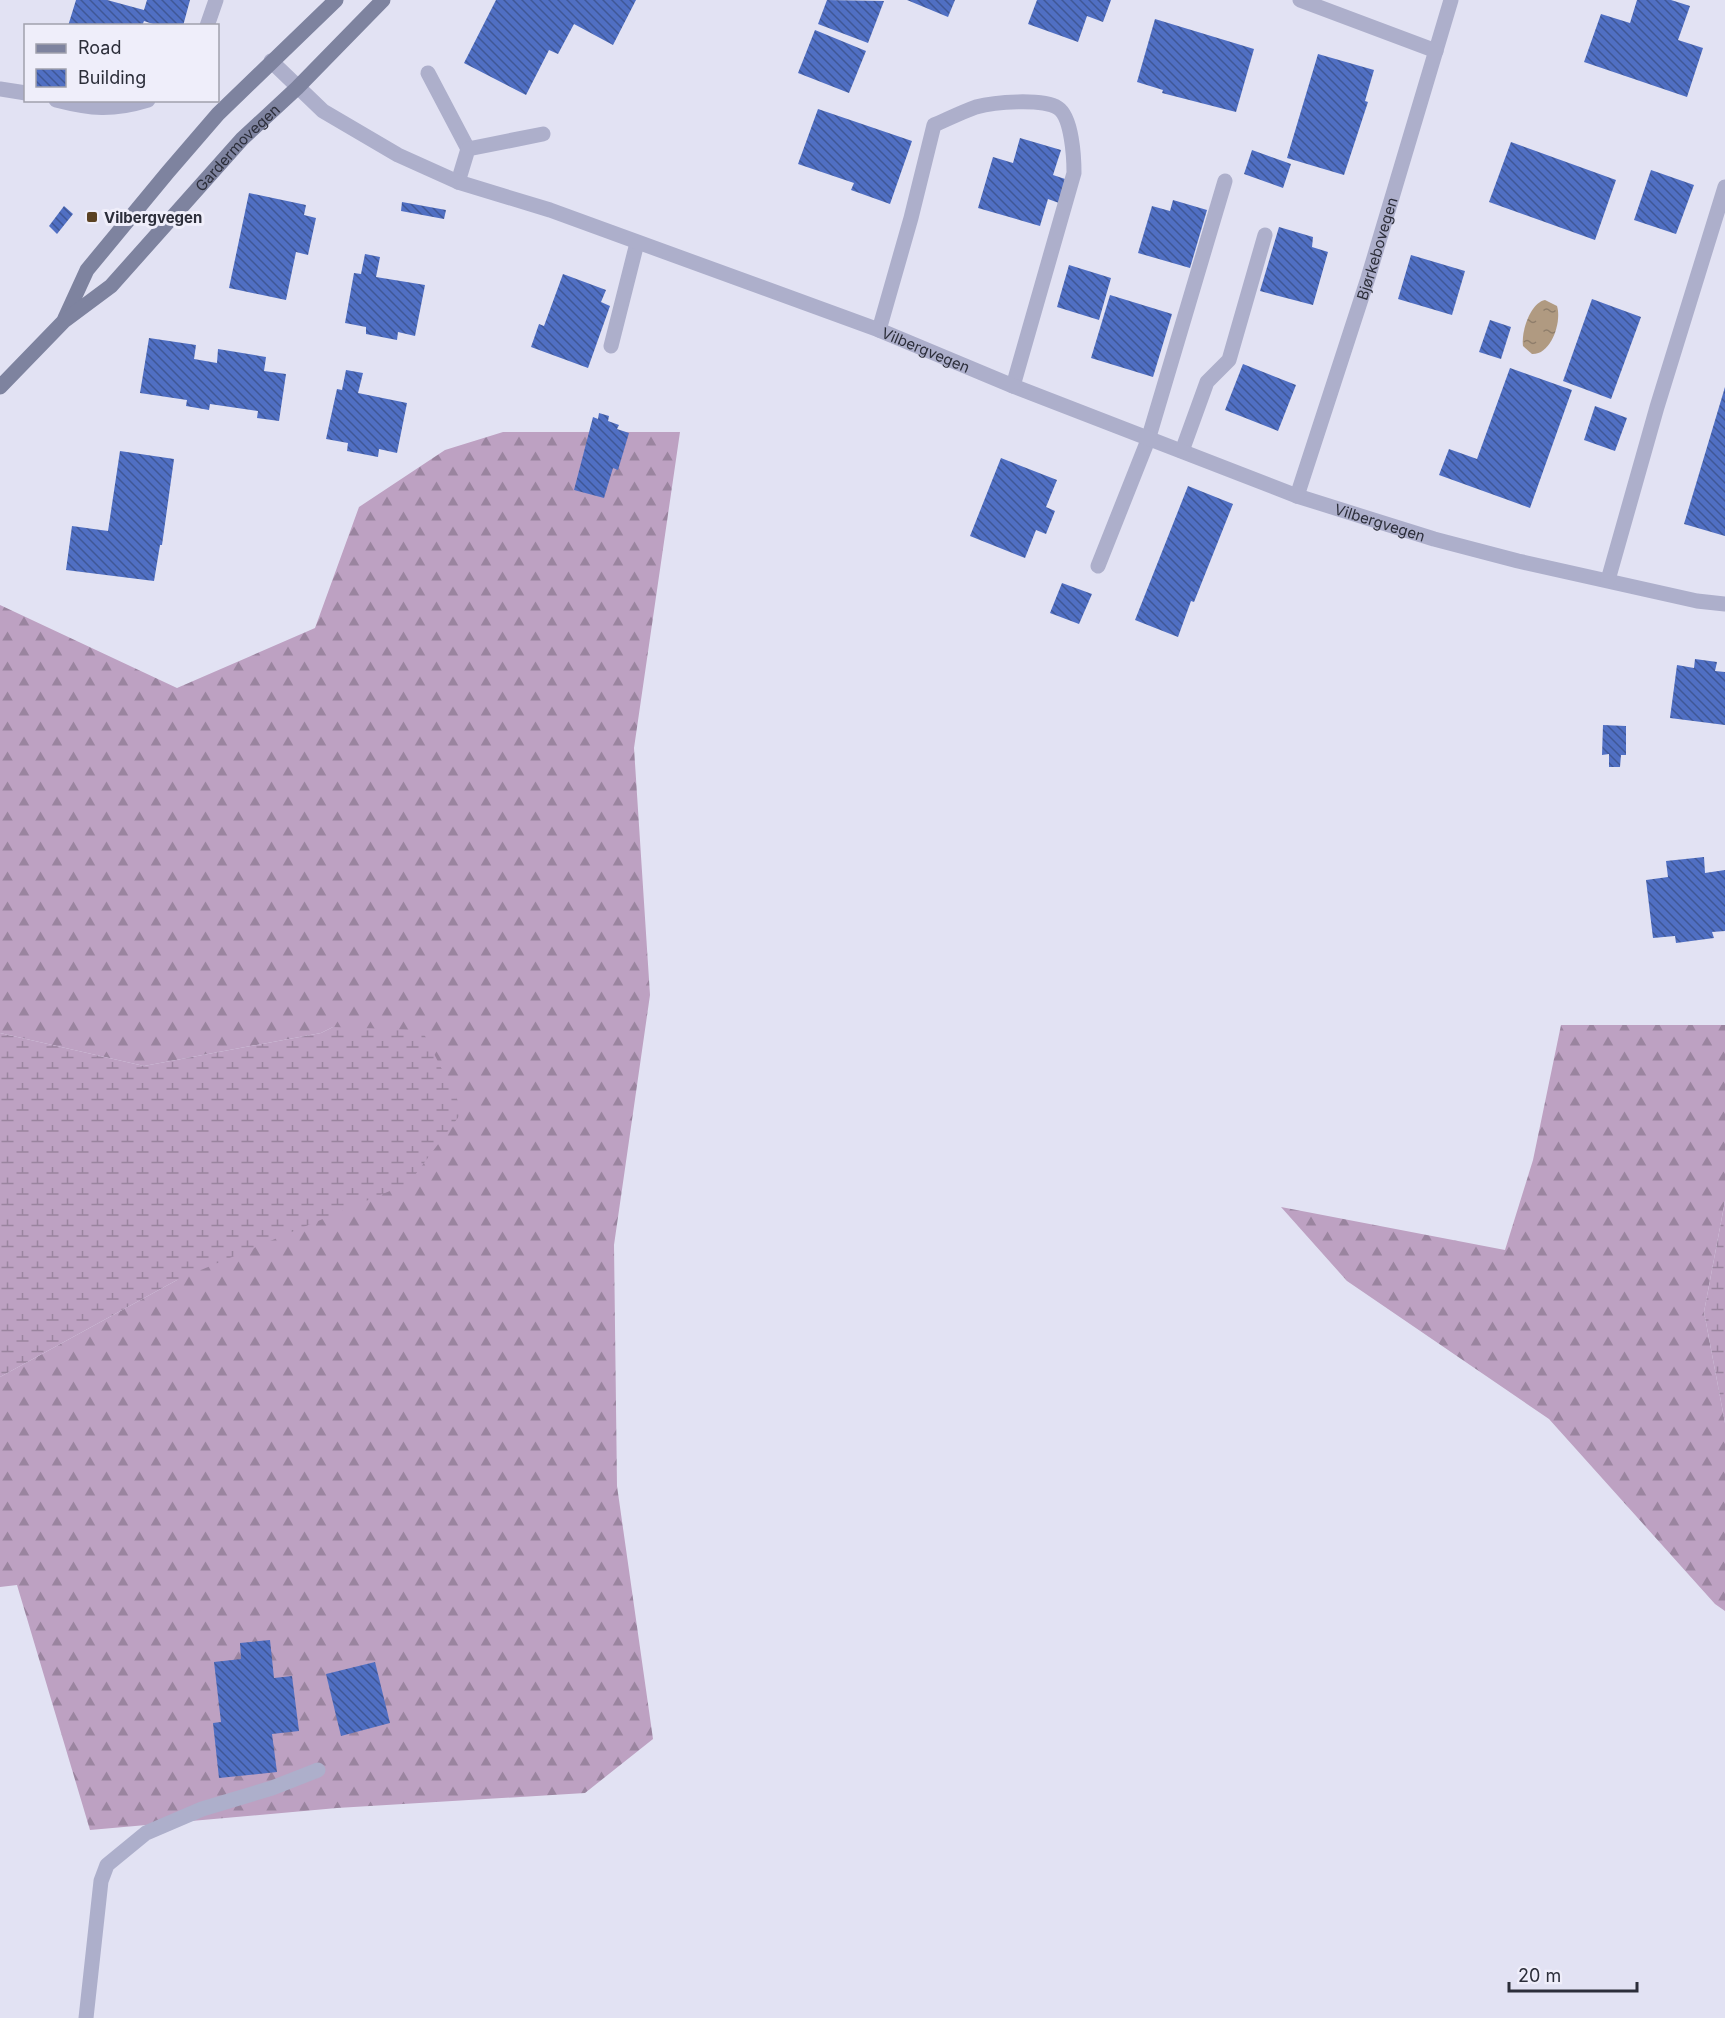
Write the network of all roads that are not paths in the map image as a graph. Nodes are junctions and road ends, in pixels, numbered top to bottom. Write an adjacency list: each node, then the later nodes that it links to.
1 (216, 0): 6 (street)
2 (336, 0): 8 (main road, Gardermovegen)
3 (383, 0): 10 (main road, Gardermovegen)
4 (1300, 0): 7 (street)
5 (1451, 0): 7 (street, Bjørkebovegen)
6 (208, 24)
7 (1436, 51): 29 (street, Bjørkebovegen)
8 (271, 61): 10 (street, Vilbergvegen); 22 (main road, Gardermovegen)
9 (428, 73): 16 (street)
10 (297, 88): 18 (street, Vilbergvegen); 22 (main road, Gardermovegen)
11 (0, 89): 12 (street)
12 (24, 93)
13 (64, 102): 14 (street)
14 (141, 102)
15 (543, 134): 16 (street)
16 (468, 149): 18 (street)
17 (1225, 181): 27 (street)
18 (458, 182): 21 (street, Vilbergvegen)
19 (1725, 187): 31 (street)
20 (1265, 235): 28 (street)
21 (637, 243): 23 (street, Vilbergvegen); 24 (street)
22 (64, 321): 26 (main road, Gardermovegen)
23 (879, 330): 25 (street, Vilbergvegen); 25 (street)
24 (611, 346)
25 (1013, 386): 27 (street, Vilbergvegen)
26 (0, 387)
27 (1148, 440): 28 (street, Vilbergvegen); 30 (street)
28 (1182, 451): 29 (street, Vilbergvegen)
29 (1297, 496): 31 (street, Vilbergvegen)
30 (1098, 566)
31 (1608, 580): 32 (street, Vilbergvegen)
32 (1725, 604)
33 (318, 1770): 34 (street)
34 (86, 2018)

